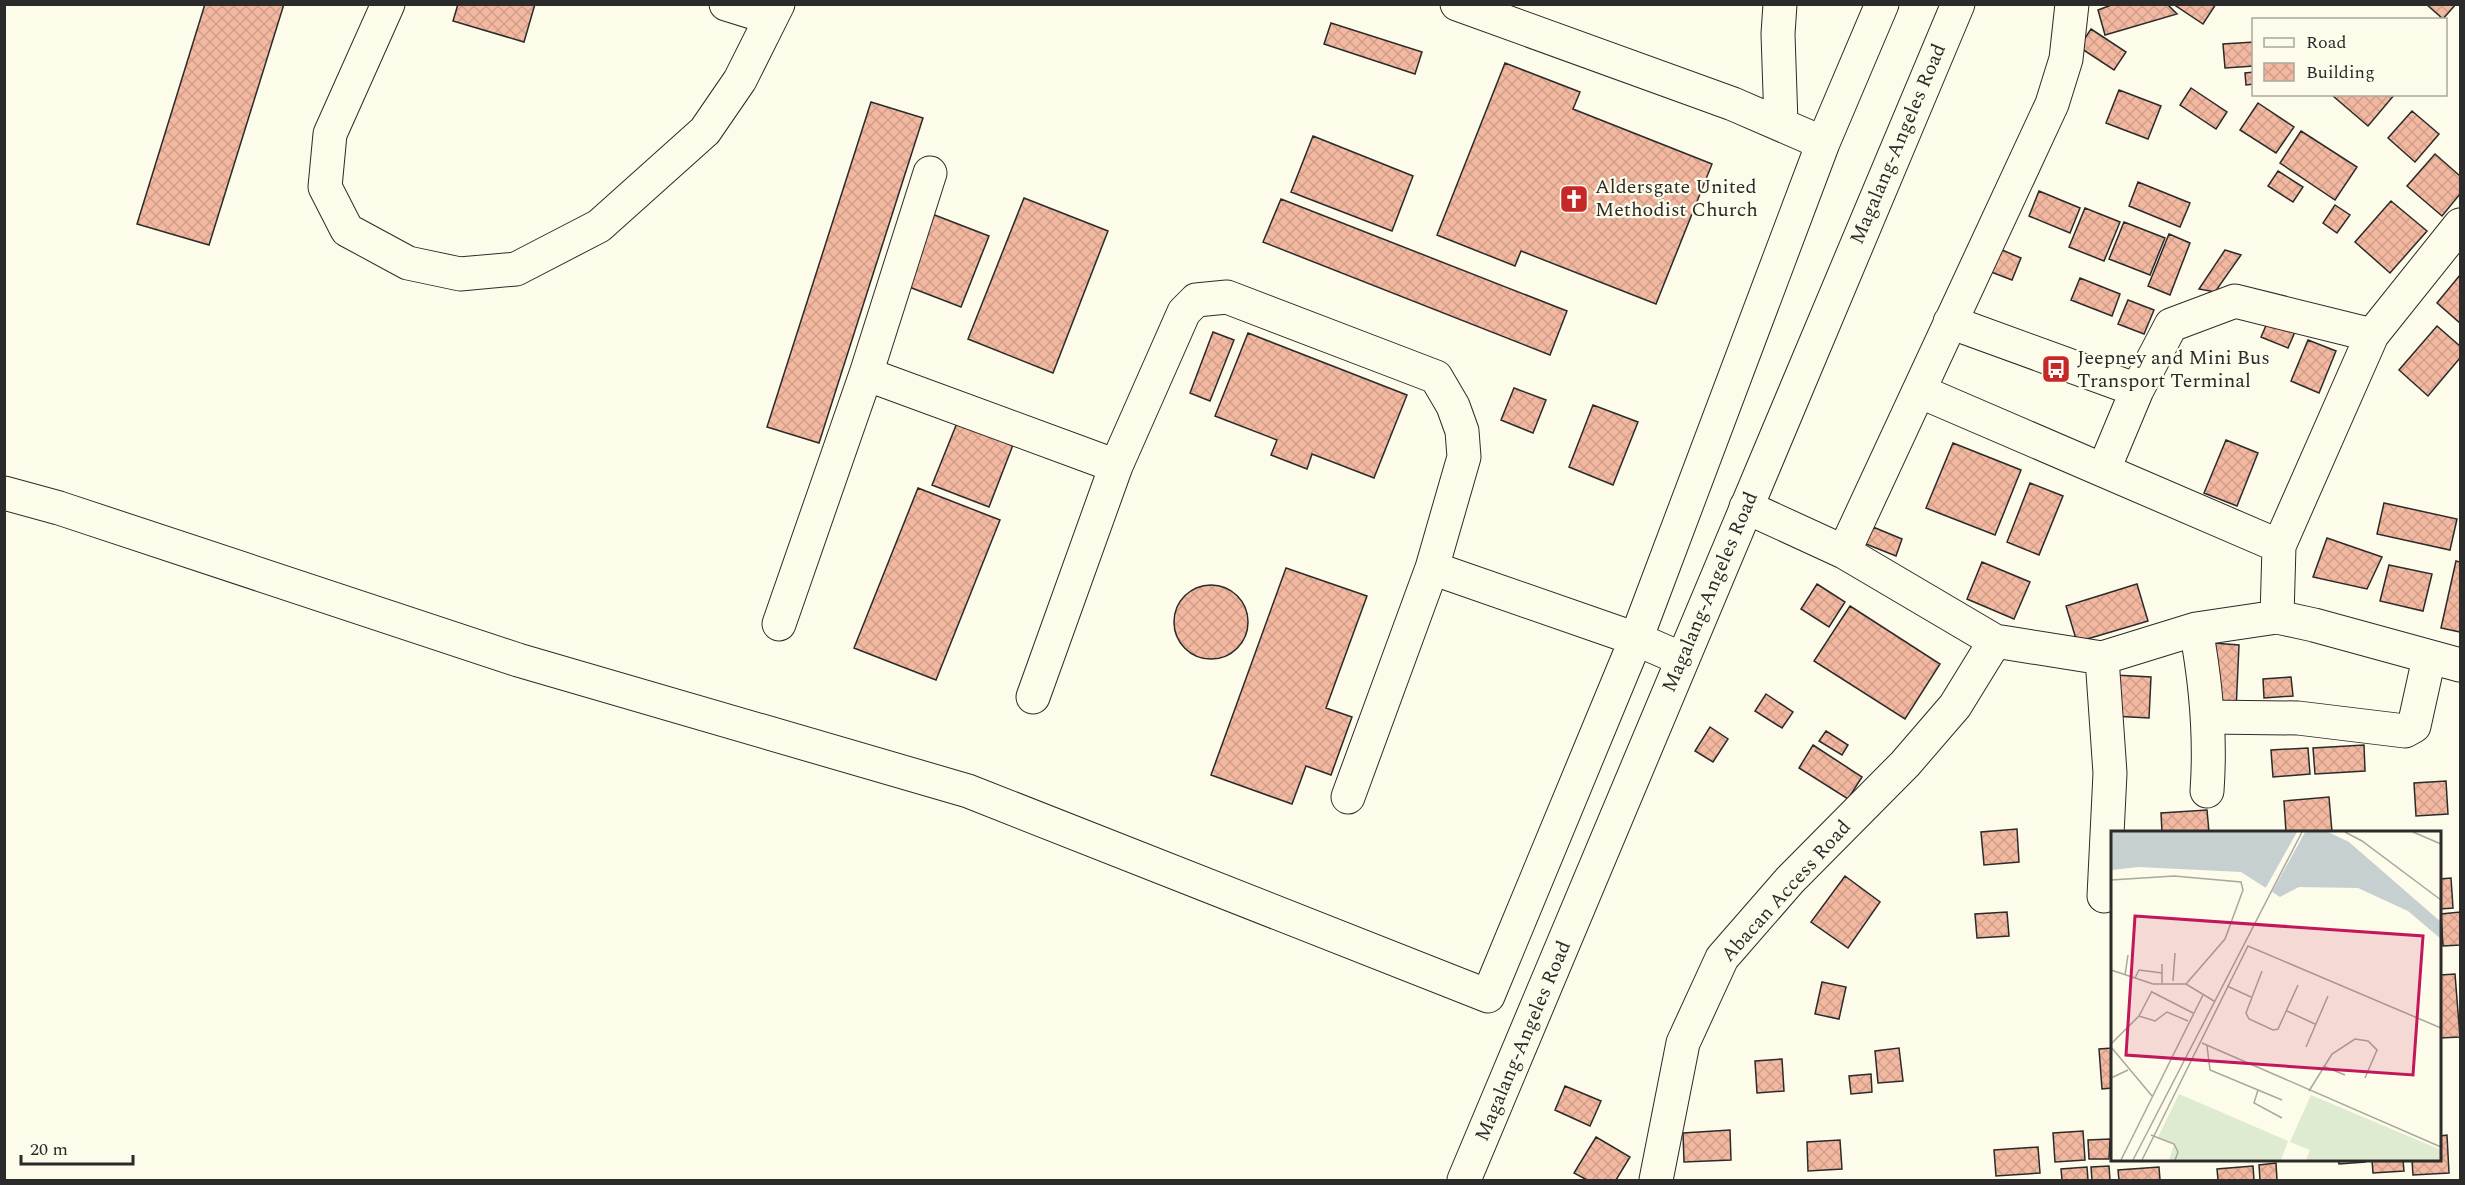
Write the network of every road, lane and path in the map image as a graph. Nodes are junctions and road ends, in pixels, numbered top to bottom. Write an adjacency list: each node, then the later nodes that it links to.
1 (388, 4): 8 (street)
2 (726, 4): 8 (street)
3 (1457, 4): 9 (street)
4 (1780, 4): 9 (street)
5 (1882, 4): 10 (street)
6 (1958, 4): 21 (street, Magalang-Angeles Road)
7 (2072, 4): 13 (street)
8 (775, 11)
9 (1781, 123): 10 (street)
10 (1823, 143): 28 (street)
11 (930, 173): 15 (street)
12 (2460, 225): 14 (street)
13 (1950, 322): 16 (street); 17 (street)
14 (2372, 335): 16 (street); 22 (street)
15 (866, 374): 18 (street); 26 (street)
16 (2137, 390): 19 (street)
17 (1919, 391): 19 (street); 23 (street)
18 (1116, 466): 24 (street); 34 (street)
19 (2104, 469): 22 (street)
20 (4, 493): 28 (street)
21 (1746, 507): 23 (street); 32 (street, Magalang-Angeles Road)
22 (2278, 546): 25 (street)
23 (1844, 552): 29 (street)
24 (1432, 568): 28 (street); 37 (street)
25 (2277, 617): 27 (street); 31 (street)
26 (779, 624)
27 (2196, 629): 30 (street); 35 (street)
28 (1636, 639): 32 (street)
29 (1995, 641): 30 (street); 40 (street, Abacan Access Road)
30 (2102, 658): 38 (street)
31 (2429, 658): 33 (street); 35 (street)
32 (1682, 659): 39 (street, Magalang-Angeles Road)
33 (2460, 665)
34 (1033, 697)
35 (2208, 717): 36 (street)
36 (2207, 791)
37 (1348, 797)
38 (2104, 896)
39 (1464, 1180)
40 (1656, 1180)

